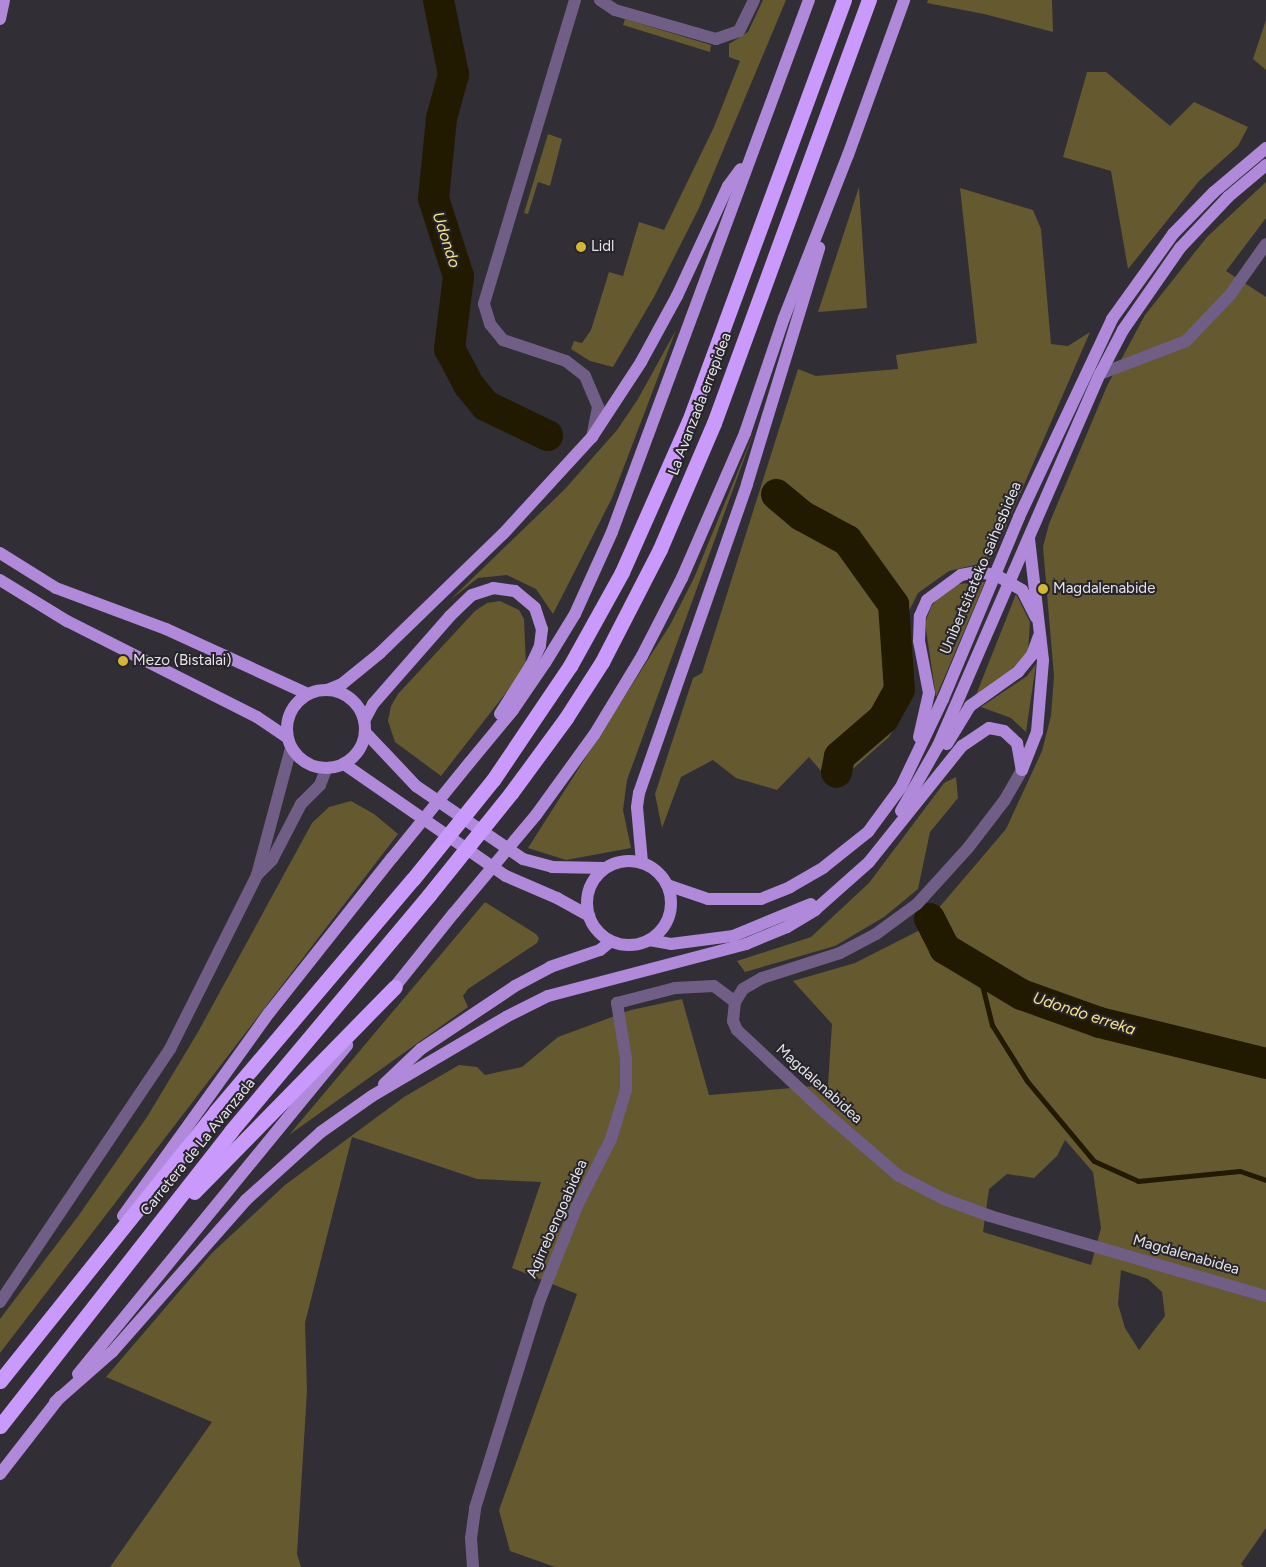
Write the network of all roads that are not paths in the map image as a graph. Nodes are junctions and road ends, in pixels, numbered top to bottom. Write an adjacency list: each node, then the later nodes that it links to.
1 (4, 0): 9 (main road)
2 (575, 0): 16 (street)
3 (600, 0): 4 (street)
4 (754, 0)
5 (809, 0): 12 (main road)
6 (844, 0): 38 (highway, La Avanzada errepidea, bridge)
7 (869, 0): 41 (highway, La Avanzada errepidea, bridge)
8 (904, 0): 11 (main road)
9 (0, 19)
10 (1266, 148): 19 (main road, Unibertsitateko saihesbidea)
11 (848, 155): 34 (main road); 45 (main road, bridge)
12 (749, 160): 16 (main road); 29 (main road)
13 (1266, 165): 15 (main road, Unibertsitateko saihesbidea)
14 (1266, 244): 15 (street)
15 (1100, 374): 17 (main road, Unibertsitateko saihesbidea)
16 (592, 437): 24 (main road)
17 (1028, 537): 21 (main road, Unibertsitateko saihesbidea); 22 (main road)
18 (0, 553): 25 (main road)
19 (996, 575): 21 (main road); 28 (main road, Unibertsitateko saihesbidea); 28 (main road)
20 (0, 580): 27 (main road)
21 (1009, 581): 22 (main road); 35 (main road, Unibertsitateko saihesbidea)
22 (1036, 618): 23 (main road)
23 (1039, 636): 32 (main road); 33 (main road)
24 (327, 690): 25 (main road); 26 (main road)
25 (308, 694): 27 (main road)
26 (365, 727): 29 (main road); 30 (main road); 36 (main road)
27 (289, 743): 31 (main road); 37 (street)
28 (916, 756): 39 (main road, Unibertsitateko saihesbidea)
29 (470, 762): 51 (main road, bridge)
30 (344, 764): 31 (main road); 42 (main road)
31 (326, 769): 37 (street)
32 (1022, 770): 33 (main road); 46 (street)
33 (919, 800): 35 (main road)
34 (642, 862): 36 (main road); 39 (main road)
35 (869, 862): 40 (main road)
36 (604, 868): 42 (main road)
37 (257, 875): 50 (street)
38 (413, 879): 51 (highway, Carretera de La Avanzada)
39 (667, 885): 43 (main road)
40 (838, 891): 43 (main road); 47 (main road)
41 (429, 895): 48 (highway, Carretera de La Avanzada)
42 (589, 916): 44 (main road)
43 (649, 940): 44 (main road)
44 (611, 941): 47 (main road)
45 (395, 987): 48 (highway); 53 (main road)
46 (735, 1002): 49 (street, Magdalenabidea); 56 (street, Agirrebengoabidea)
47 (372, 1096): 53 (main road)
48 (141, 1246): 54 (highway, Carretera de La Avanzada)
49 (1266, 1296)
50 (0, 1302)
51 (42, 1328): 52 (highway, Carretera de La Avanzada)
52 (0, 1381)
53 (55, 1402): 55 (main road)
54 (0, 1426)
55 (0, 1474)
56 (473, 1567)

